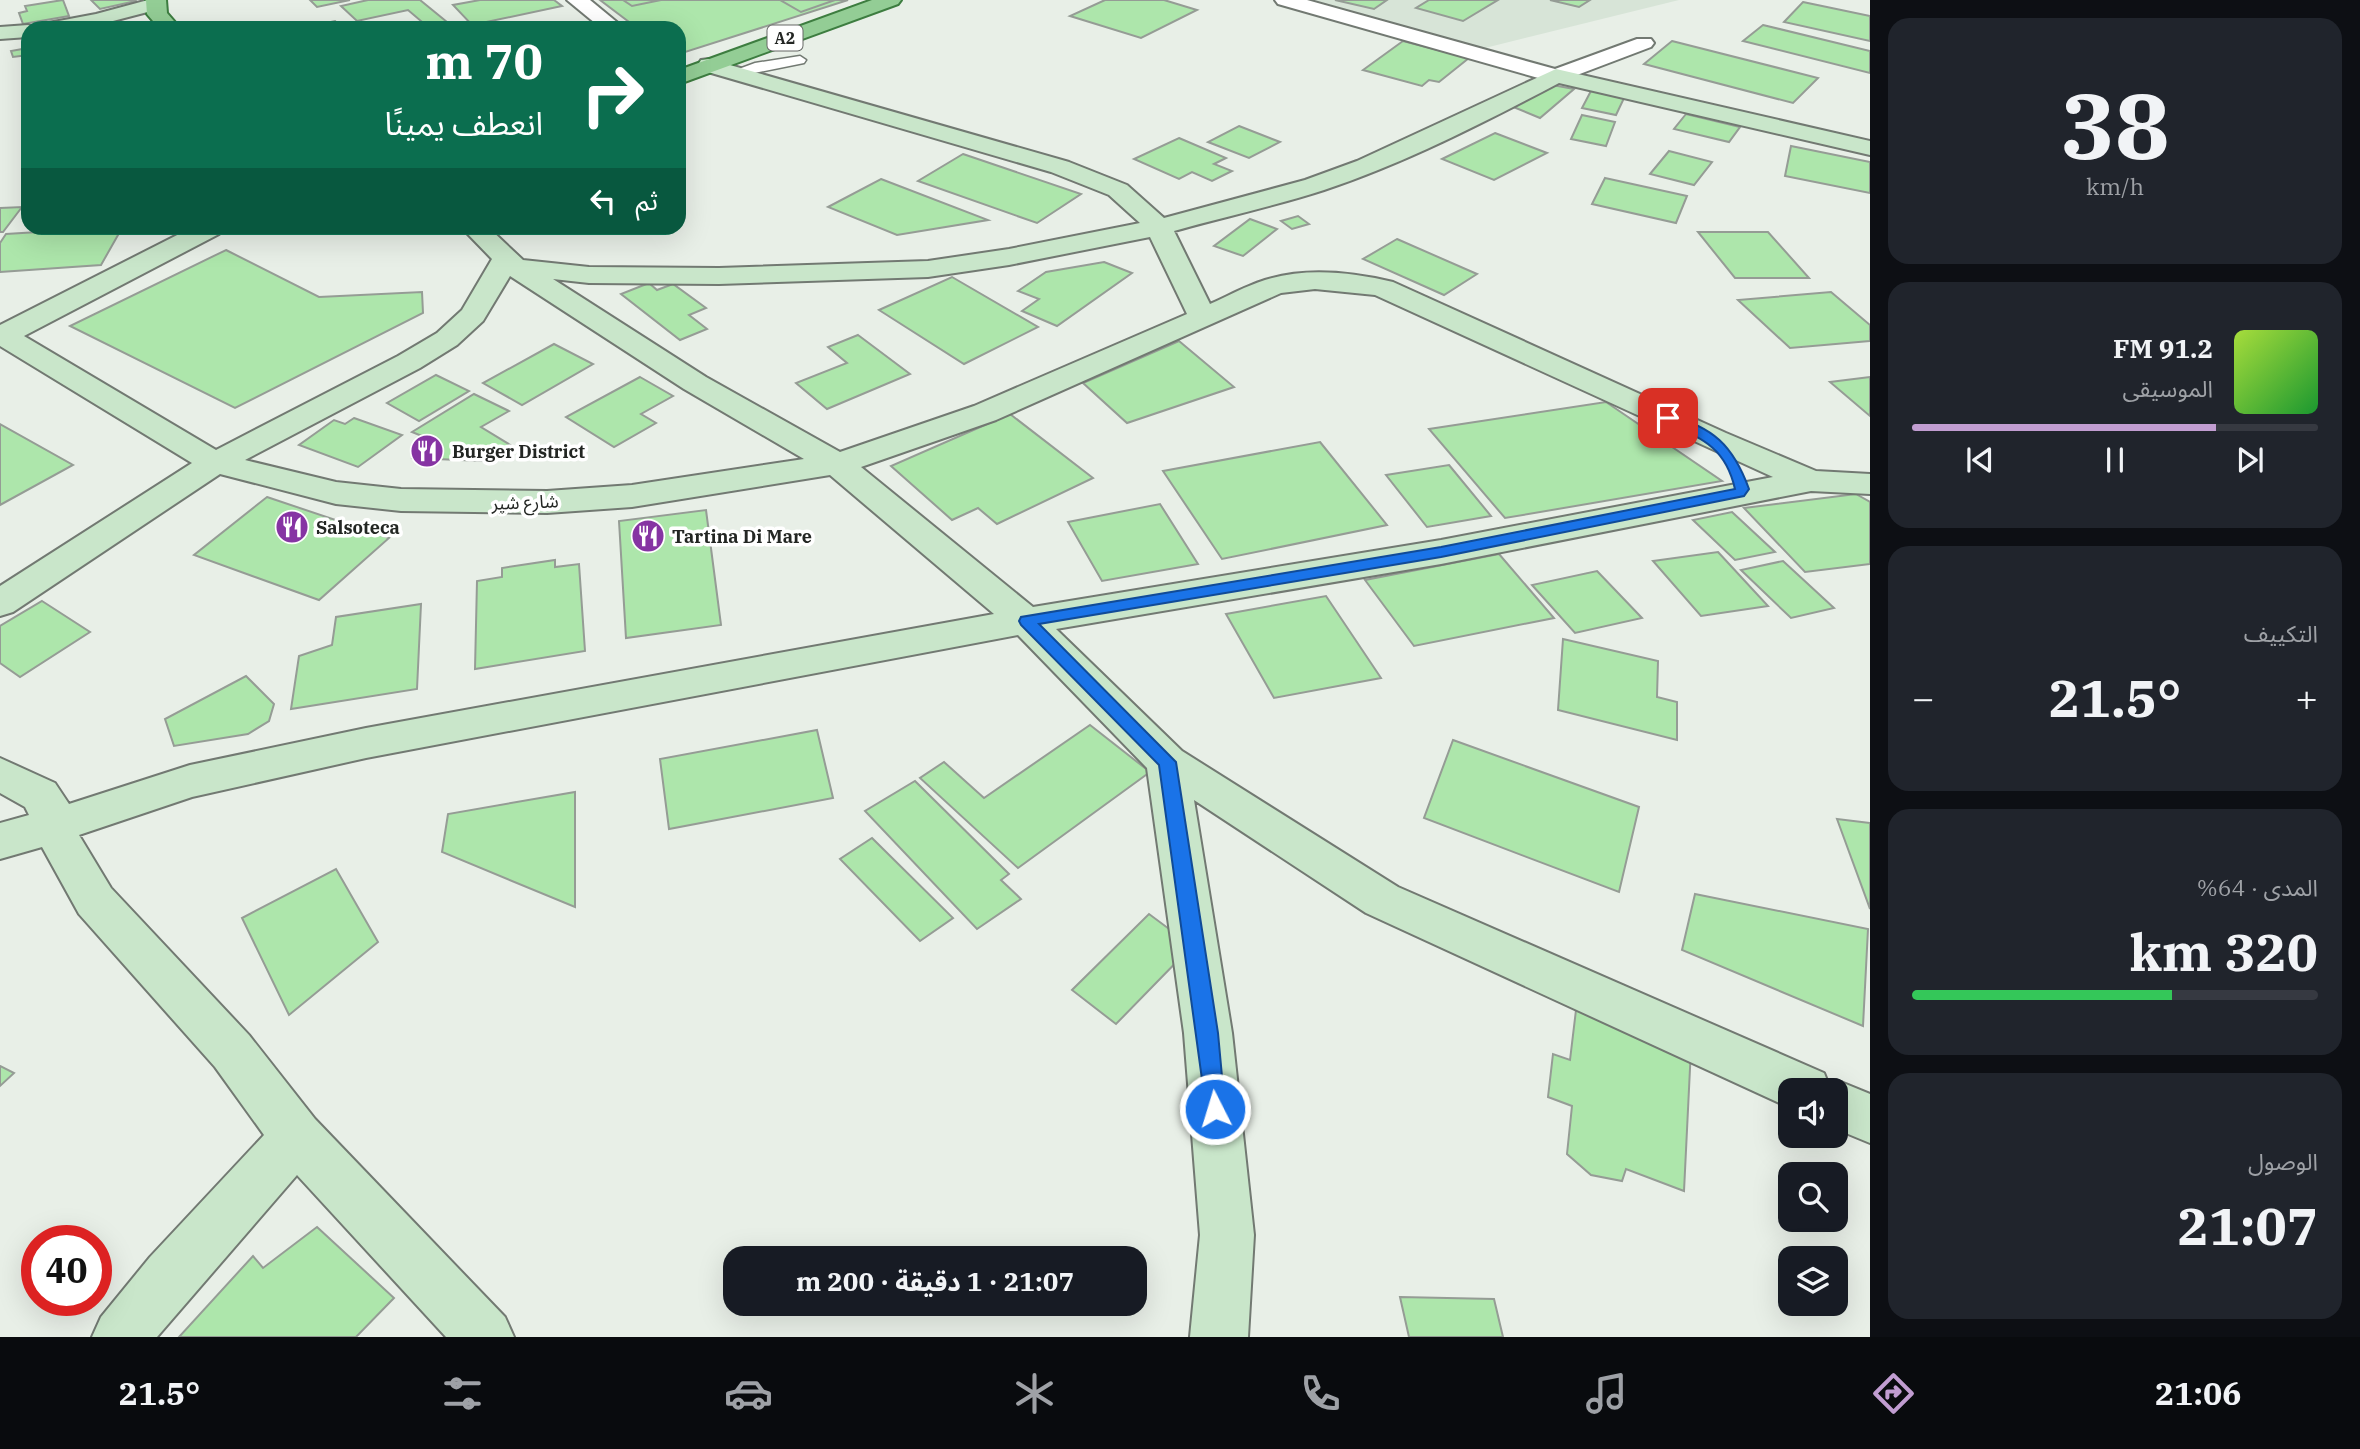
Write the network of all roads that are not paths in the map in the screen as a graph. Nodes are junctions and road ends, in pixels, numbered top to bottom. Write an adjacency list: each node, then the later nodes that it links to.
1 (577, 0): 6 (street)
2 (891, 0): 11 (main road, A2)
3 (1285, 0): 14 (street)
4 (160, 11): 5 (street)
5 (84, 21)
6 (605, 21)
7 (21, 32): 8 (street)
8 (0, 33)
9 (1644, 43): 14 (street)
10 (800, 60): 13 (lane)
11 (709, 65): 12 (main road, A2); 13 (street)
12 (686, 74)
13 (734, 74): 16 (street)
14 (1556, 76): 15 (street); 16 (street)
15 (1870, 148)
16 (1159, 227): 19 (street); 20 (street)
17 (196, 235): 21 (street)
18 (482, 235): 19 (street)
19 (510, 262): 23 (street); 24 (street)
20 (1202, 316): 22 (street, شارع شير); 24 (street, شارع شير)
21 (1, 335): 23 (street, شارع شير)
22 (1715, 440): 25 (street, شارع شير); 27 (street)
23 (215, 463): 24 (street, شارع شير); 28 (street)
24 (837, 464): 29 (street)
25 (1811, 481): 26 (street); 27 (street)
26 (1870, 484)
27 (1739, 493): 29 (street)
28 (0, 603)
29 (1026, 621): 30 (street); 32 (street)
30 (1167, 762): 34 (street); 40 (street)
31 (0, 774): 32 (street)
32 (53, 826): 33 (street); 37 (street)
33 (0, 841)
34 (1779, 1078)
35 (1848, 1109): 36 (street)
36 (1870, 1119)
37 (297, 1136): 38 (street); 39 (street)
38 (121, 1337)
39 (485, 1337)
40 (1219, 1337)

